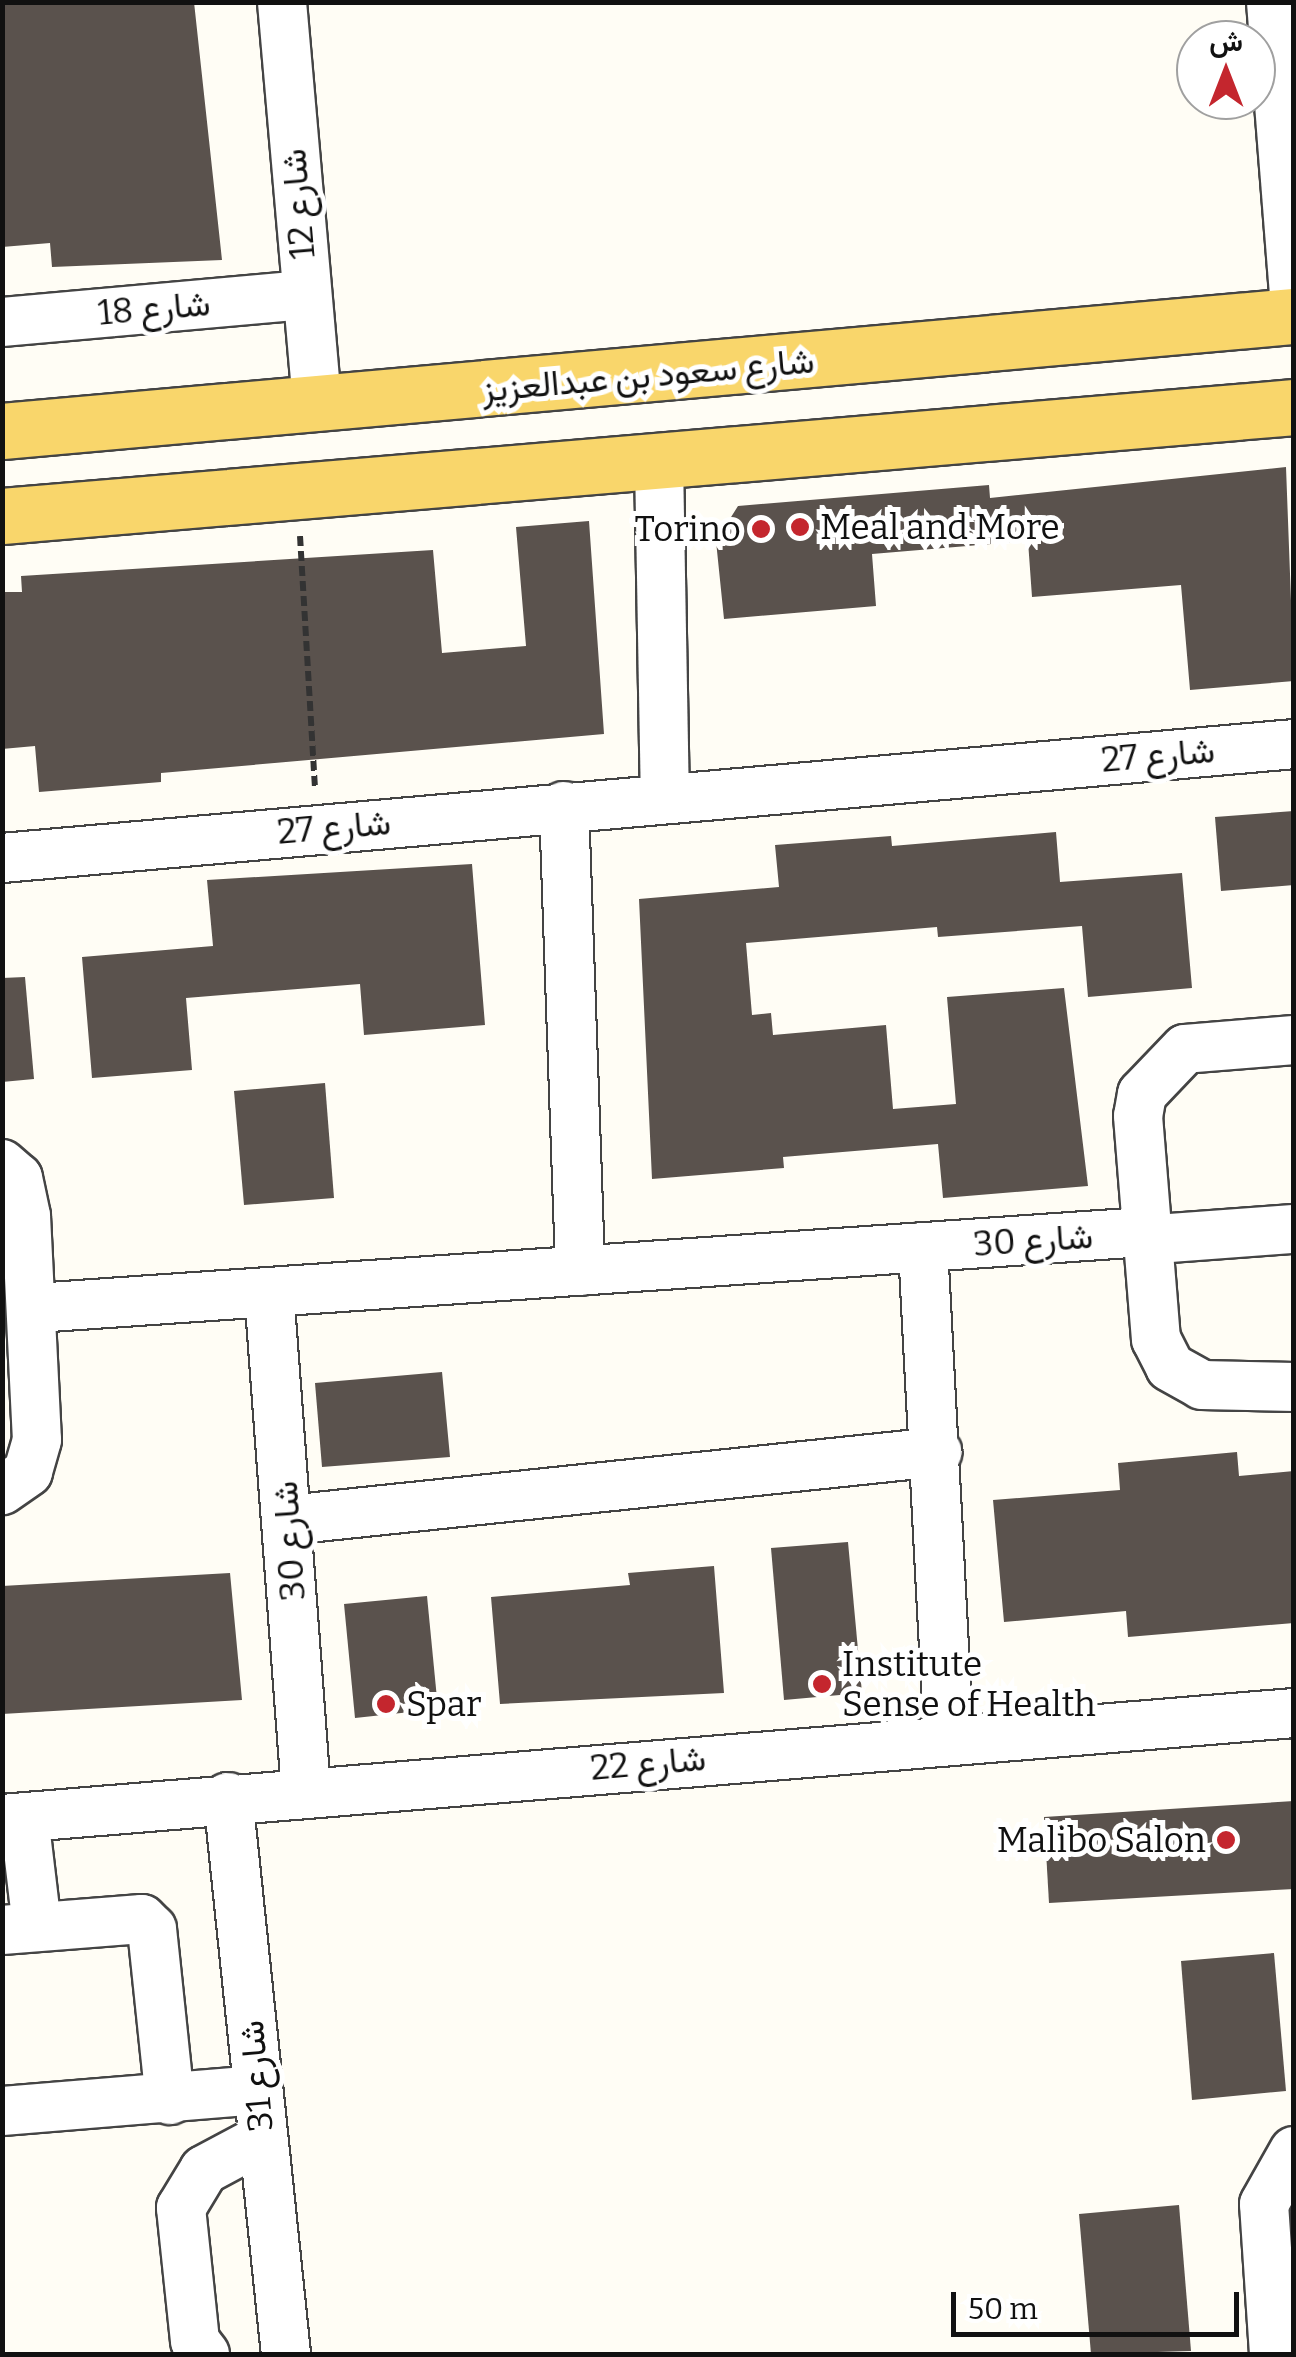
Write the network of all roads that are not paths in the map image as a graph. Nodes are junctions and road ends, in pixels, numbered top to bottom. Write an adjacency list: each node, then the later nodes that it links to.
1 (282, 2): 3 (street, شارع 12)
2 (1270, 2): 4 (street)
3 (306, 295): 6 (street, شارع 18); 7 (street, شارع 12)
4 (1294, 296)
5 (1294, 316): 7 (main road, شارع سعود بن عبدالعزيز)
6 (2, 322)
7 (317, 406): 9 (main road, شارع سعود بن عبدالعزيز)
8 (1294, 406): 10 (main road)
9 (2, 432)
10 (659, 461): 11 (main road); 13 (street)
11 (2, 516)
12 (1294, 744): 13 (street, شارع 27)
13 (665, 796): 14 (street, شارع 27)
14 (564, 806): 15 (street, شارع 27); 21 (street)
15 (2, 858)
16 (1294, 1040): 19 (street, شارع 30)
17 (2, 1164): 23 (street)
18 (1294, 1229): 19 (street)
19 (1143, 1236): 20 (street, شارع 30); 24 (street, شارع 30)
20 (923, 1247): 21 (street, شارع 30); 25 (street, شارع 30)
21 (580, 1271): 22 (street, شارع 30)
22 (269, 1292): 23 (street, شارع 30); 27 (street, شارع 30)
23 (36, 1308): 26 (street)
24 (1294, 1387)
25 (937, 1452): 27 (street); 29 (street, شارع 30)
26 (2, 1490)
27 (288, 1520): 30 (street, شارع 30)
28 (1294, 1713): 29 (street, شارع 22)
29 (950, 1738): 30 (street, شارع 22)
30 (306, 1791): 31 (street, شارع 22)
31 (228, 1797): 32 (street, شارع 22); 34 (street, شارع 31)
32 (13, 1818): 33 (street)
33 (20, 1928): 35 (street)
34 (258, 2090): 35 (street); 37 (street, شارع 31)
35 (170, 2100): 36 (street)
36 (2, 2111)
37 (262, 2139): 39 (street); 40 (street, شارع 31)
38 (1294, 2151): 41 (street)
39 (205, 2354)
40 (286, 2354)
41 (1274, 2354)

